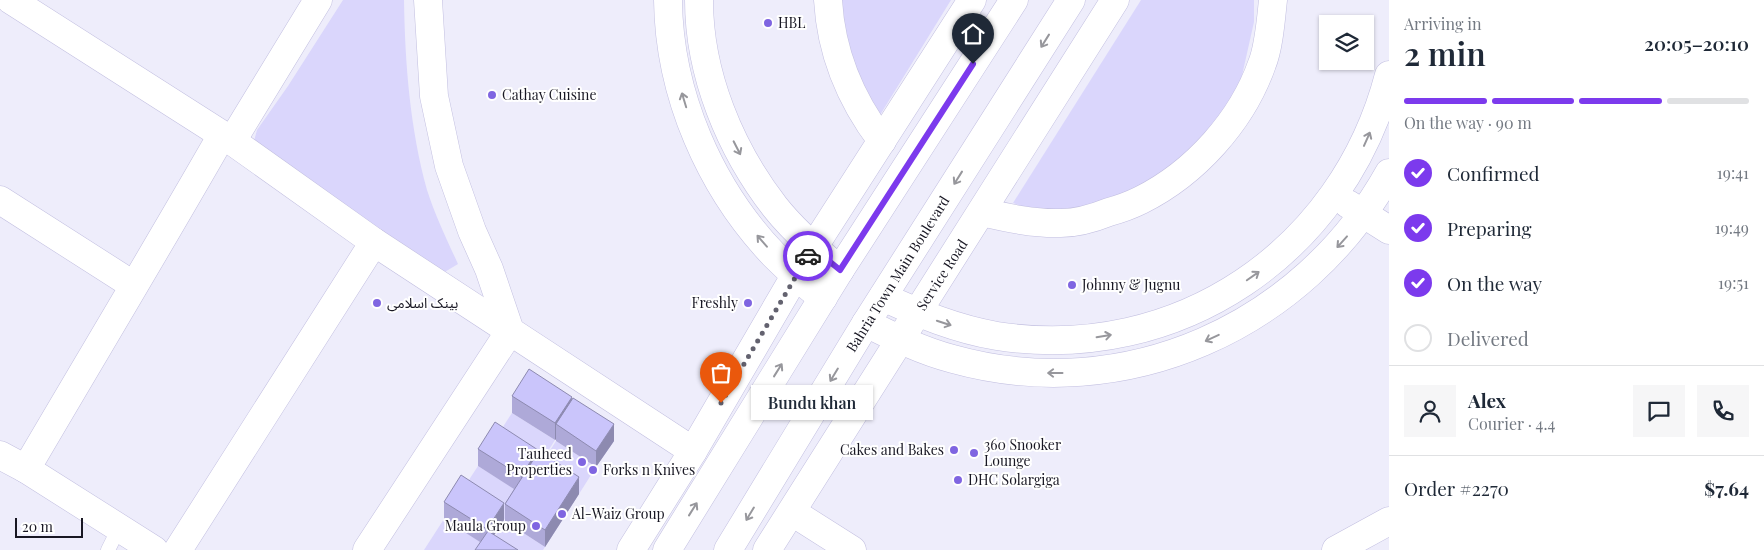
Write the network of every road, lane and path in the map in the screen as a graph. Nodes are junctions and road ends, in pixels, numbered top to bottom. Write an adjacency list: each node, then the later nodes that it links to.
1 (11, 0): 13 (street)
2 (318, 0): 13 (street)
3 (428, 0): 31 (street)
4 (668, 0): 25 (street, one-way to 4)
5 (699, 0): 23 (street, one-way to 23)
6 (828, 0): 14 (street)
7 (972, 0): 14 (street)
8 (1014, 0): 24 (street)
9 (1072, 0): 27 (street, Bahria Town Main Boulevard, one-way to 27)
10 (1115, 0): 19 (street, Service Road)
11 (1273, 0): 19 (street)
12 (1389, 75): 15 (street, one-way to 12)
13 (226, 138): 22 (street); 26 (street)
14 (882, 141): 23 (street)
15 (1352, 169): 16 (street); 17 (street)
16 (1386, 185): 20 (street)
17 (1334, 196): 20 (street); 29 (street, one-way to 17)
18 (0, 200): 26 (street)
19 (982, 212): 29 (street, Service Road)
20 (1364, 214): 21 (street); 32 (street, one-way to 32)
21 (1389, 230)
22 (374, 242): 31 (street); 40 (street)
23 (813, 248): 24 (street); 25 (street)
24 (840, 270): 28 (street)
25 (795, 276): 28 (street); 33 (street)
26 (133, 285): 35 (street)
27 (883, 297): 29 (street); 30 (street, Bahria Town Main Boulevard)
28 (823, 298): 43 (street, one-way to 28)
29 (917, 313): 32 (street, Service Road)
30 (866, 323): 32 (street); 44 (street, Bahria Town Main Boulevard, one-way to 44)
31 (510, 332): 33 (street); 41 (street)
32 (900, 340): 36 (street, Service Road)
33 (693, 450): 42 (street)
34 (0, 454): 35 (street)
35 (26, 469): 38 (street)
36 (792, 512): 45 (street, Service Road); 46 (street)
37 (1389, 521): 47 (street)
38 (113, 539): 39 (street)
39 (154, 550)
40 (178, 550)
41 (367, 550)
42 (631, 550)
43 (667, 550)
44 (728, 550)
45 (767, 550)
46 (852, 550)
47 (1336, 550)

